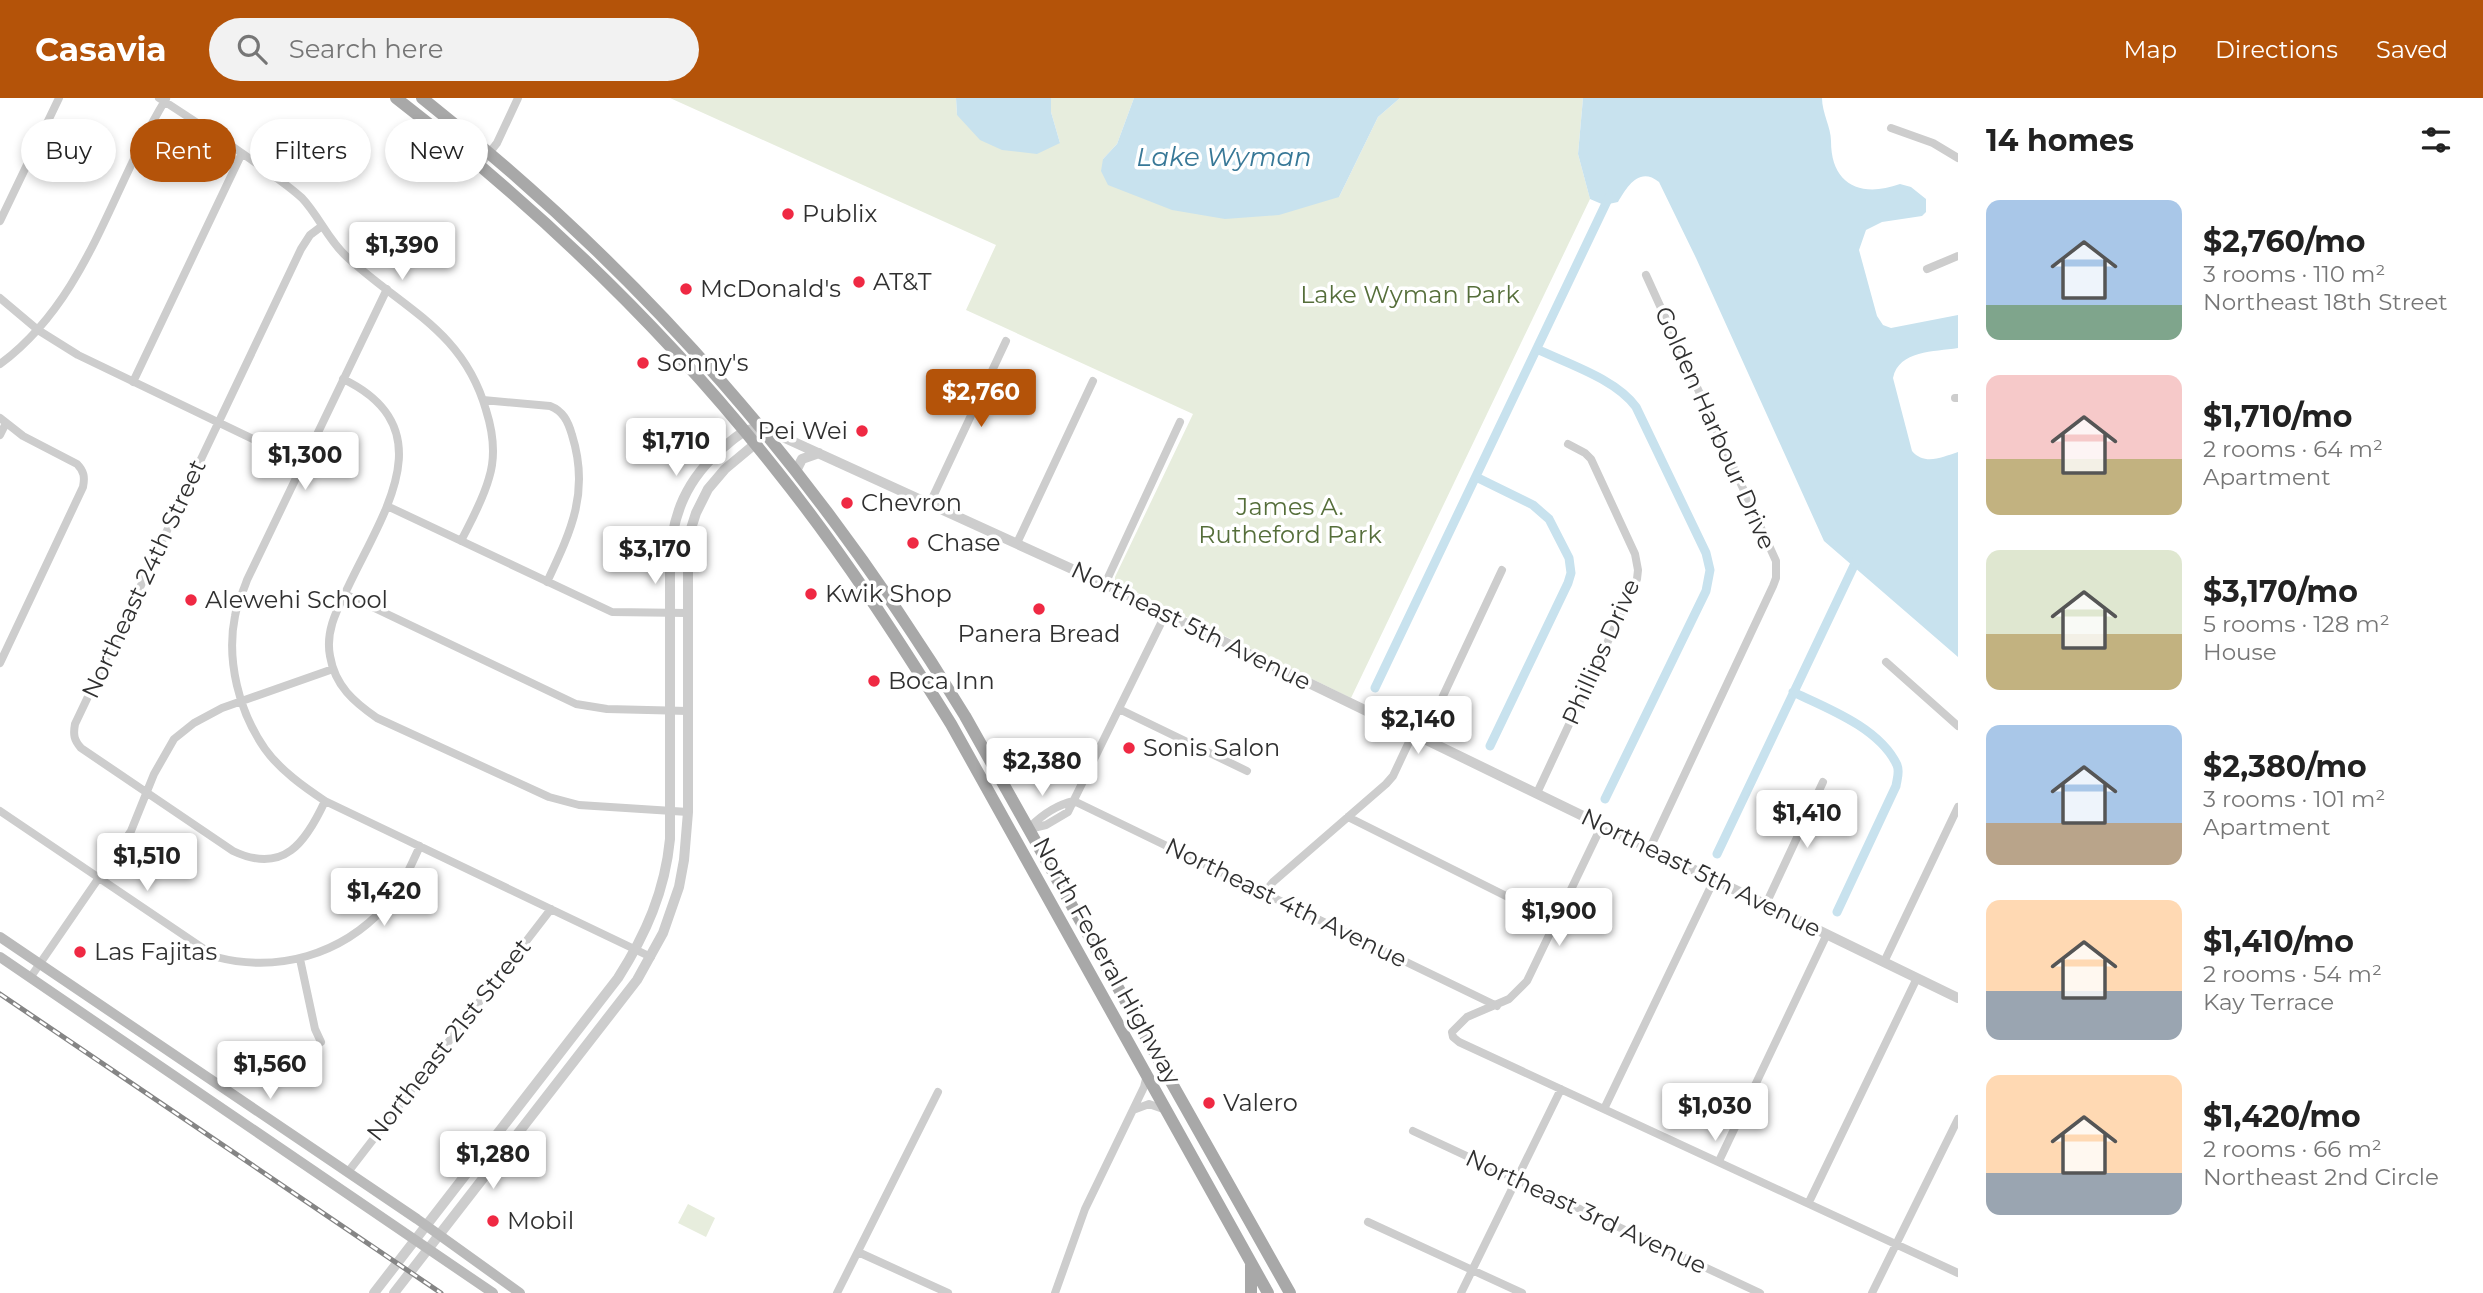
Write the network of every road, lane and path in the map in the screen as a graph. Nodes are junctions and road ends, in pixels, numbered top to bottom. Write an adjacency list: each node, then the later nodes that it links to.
1 (59, 98): 15 (street)
2 (396, 98): 6 (main road, North Federal Highway)
3 (422, 98): 9 (main road, North Federal Highway)
4 (519, 98): 9 (street)
5 (163, 99): 8 (street); 22 (street)
6 (422, 119)
7 (1891, 128): 11 (street)
8 (242, 153): 16 (street); 27 (street)
9 (491, 153): 10 (street); 13 (main road, North Federal Highway)
10 (488, 156)
11 (1958, 158)
12 (488, 172): 14 (main road, North Federal Highway)
13 (528, 186): 14 (main road); 32 (main road, North Federal Highway)
14 (506, 188): 33 (main road, North Federal Highway)
15 (0, 221)
16 (322, 226): 20 (street); 30 (street, Northeast 24th Street)
17 (1958, 256): 18 (street)
18 (1927, 269)
19 (1646, 275): 84 (street, Golden Harbour Drive)
20 (387, 289): 25 (street); 28 (street)
21 (0, 298): 22 (street)
22 (38, 330): 24 (street); 27 (street)
23 (1006, 341): 41 (street)
24 (0, 364)
25 (343, 379): 38 (street); 43 (street)
26 (1093, 381): 45 (street)
27 (133, 382): 30 (street)
28 (483, 400): 44 (street); 49 (street)
29 (3, 420): 34 (street); 58 (street)
30 (218, 422): 38 (street); 70 (street, Northeast 24th Street)
31 (1180, 422): 50 (street)
32 (761, 426): 33 (street); 35 (street); 37 (street, Northeast 5th Avenue); 39 (main road, North Federal Highway)
33 (744, 430): 35 (main road, North Federal Highway); 40 (street)
34 (0, 435)
35 (755, 444): 42 (street); 47 (main road, North Federal Highway)
36 (1568, 444): 71 (street, Phillips Drive)
37 (819, 453): 39 (street); 41 (street, Northeast 5th Avenue)
38 (303, 463): 60 (street)
39 (797, 470): 46 (main road, North Federal Highway)
40 (683, 498): 42 (street); 52 (street)
41 (930, 503): 45 (street, Northeast 5th Avenue)
42 (699, 505): 53 (street)
43 (387, 506): 44 (street); 51 (street)
44 (461, 541): 49 (street)
45 (1017, 543): 50 (street, Northeast 5th Avenue)
46 (865, 562): 47 (main road); 56 (main road, North Federal Highway)
47 (852, 570): 55 (main road, North Federal Highway)
48 (1502, 570): 67 (street)
49 (547, 582): 52 (street)
50 (1105, 584): 54 (street, Northeast 5th Avenue)
51 (345, 594): 59 (street); 62 (street)
52 (670, 613): 53 (street); 62 (street)
53 (687, 613): 63 (street)
54 (1166, 613): 61 (street); 67 (street, Northeast 5th Avenue)
55 (891, 628): 56 (main road); 65 (main road, North Federal Highway)
56 (919, 639): 64 (main road, North Federal Highway)
57 (1886, 662): 66 (street)
58 (0, 663)
59 (333, 669): 60 (street); 75 (street)
60 (241, 701): 70 (street); 73 (street)
61 (1119, 709): 68 (street); 72 (street)
62 (670, 711): 63 (street); 75 (street)
63 (688, 711): 77 (street)
64 (965, 716): 65 (street); 81 (main road, North Federal Highway)
65 (951, 724): 78 (main road, North Federal Highway)
66 (1958, 726)
67 (1418, 736): 71 (street, Northeast 5th Avenue); 79 (street)
68 (1247, 771)
69 (1823, 782): 89 (street)
70 (147, 793): 73 (street); 86 (street)
71 (1536, 793): 80 (street, Northeast 5th Avenue)
72 (1074, 800): 81 (street); 88 (street, Northeast 4th Avenue)
73 (325, 801): 83 (street)
74 (1958, 807): 98 (street)
75 (670, 810): 77 (street); 94 (street)
76 (0, 811): 86 (street)
77 (688, 812): 96 (street)
78 (1001, 814): 81 (main road); 82 (main road, North Federal Highway)
79 (1348, 817): 88 (street); 91 (street)
80 (1602, 825): 84 (street, Northeast 5th Avenue); 91 (street)
81 (1028, 828): 85 (main road, North Federal Highway)
82 (1015, 838): 85 (main road); 105 (main road, North Federal Highway)
83 (420, 846): 90 (street); 97 (street)
84 (1650, 848): 87 (street, Northeast 5th Avenue)
85 (1042, 853): 111 (main road, North Federal Highway)
86 (99, 878): 97 (street); 99 (street)
87 (1714, 880): 89 (street, Northeast 5th Avenue); 114 (street)
88 (1264, 893): 103 (street, Northeast 4th Avenue)
89 (1766, 904): 92 (street, Northeast 5th Avenue)
90 (551, 909): 94 (street); 120 (street, Northeast 21st Street)
91 (1556, 922): 103 (street)
92 (1827, 934): 98 (street, Northeast 5th Avenue); 119 (street)
93 (0, 937): 99 (main road)
94 (636, 949): 96 (street); 115 (street)
95 (0, 957): 100 (main road)
96 (651, 957): 117 (street)
97 (300, 959): 104 (street)
98 (1884, 962): 101 (street, Northeast 5th Avenue)
99 (40, 964): 100 (street); 106 (main road)
100 (30, 978): 110 (main road)
101 (1917, 978): 102 (street, Northeast 5th Avenue); 122 (street)
102 (1958, 998)
103 (1497, 1006): 107 (street)
104 (321, 1042)
105 (1147, 1074): 109 (main road, North Federal Highway); 112 (street)
106 (222, 1087): 110 (main road); 120 (main road)
107 (1561, 1089): 114 (street); 121 (street)
108 (938, 1092): 129 (street)
109 (1158, 1096): 111 (main road); 113 (main road, North Federal Highway)
110 (212, 1101): 126 (main road)
111 (1180, 1102): 133 (main road, North Federal Highway)
112 (1133, 1110): 113 (street); 140 (street)
113 (1166, 1110): 130 (main road, North Federal Highway)
114 (1604, 1110): 119 (street)
115 (508, 1119): 117 (street); 124 (street)
116 (1958, 1119): 127 (street)
117 (523, 1129): 125 (street)
118 (1413, 1131): 121 (street, Northeast 3rd Avenue)
119 (1719, 1161): 122 (street)
120 (348, 1172): 124 (main road)
121 (1517, 1180): 131 (street); 147 (street, Northeast 3rd Avenue)
122 (1809, 1202): 127 (street)
123 (1368, 1222): 131 (street)
124 (426, 1225): 125 (main road); 126 (street)
125 (439, 1235): 128 (street); 137 (main road)
126 (415, 1239): 128 (main road); 134 (street)
127 (1897, 1245): 132 (street); 148 (street)
128 (428, 1248): 135 (street); 136 (main road)
129 (858, 1252): 138 (street); 139 (street)
130 (1254, 1267): 133 (main road); 141 (main road); 142 (main road, North Federal Highway)
131 (1473, 1270): 145 (street); 146 (street)
132 (1958, 1273)
133 (1281, 1277): 143 (main road); 144 (main road, North Federal Highway)
134 (374, 1293)
135 (394, 1293)
136 (493, 1293)
137 (520, 1293)
138 (837, 1293)
139 (948, 1293)
140 (1055, 1293)
141 (1251, 1293)
142 (1268, 1293)
143 (1278, 1293)
144 (1290, 1293)
145 (1461, 1293)
146 (1522, 1293)
147 (1760, 1293)
148 (1872, 1293)

